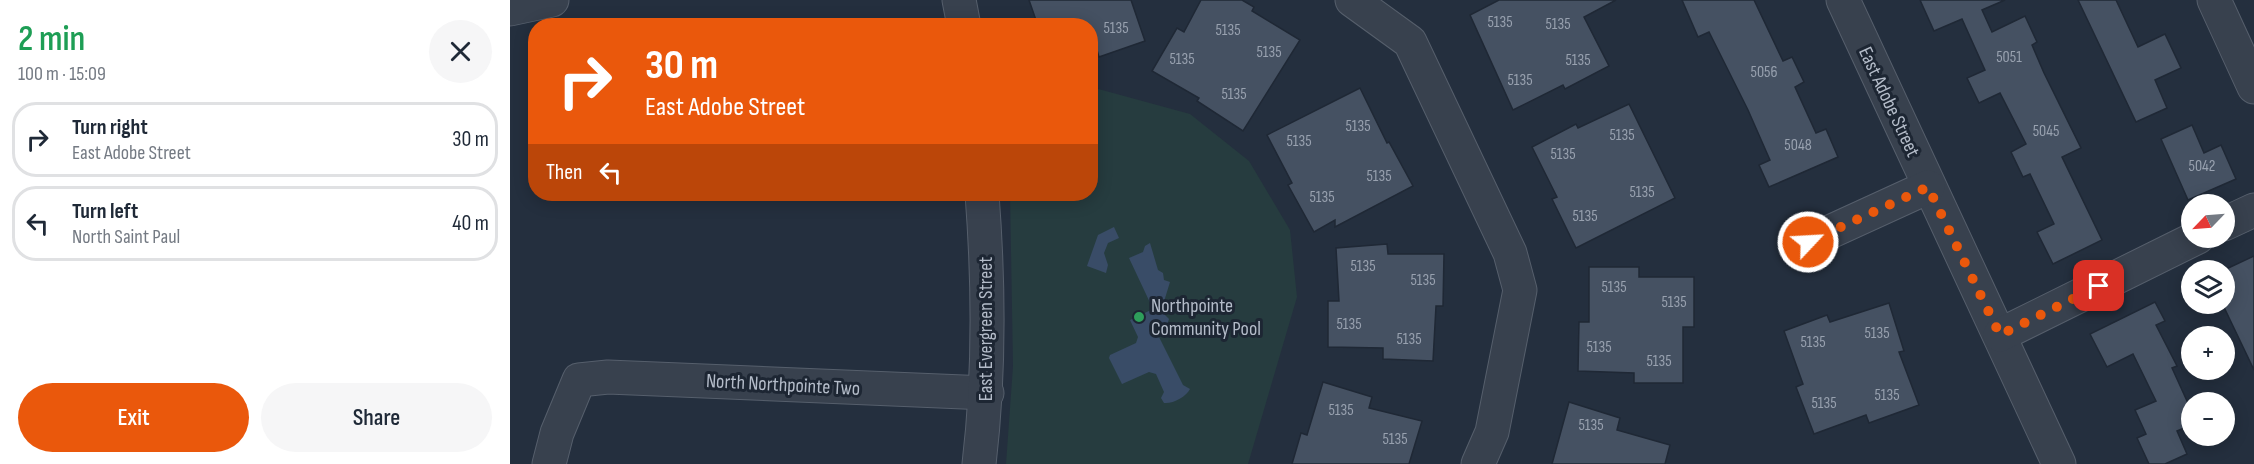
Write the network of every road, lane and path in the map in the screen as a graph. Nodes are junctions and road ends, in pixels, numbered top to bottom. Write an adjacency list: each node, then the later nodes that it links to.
1 (552, 0): 5 (street)
2 (959, 0): 7 (street)
3 (1353, 0): 19 (street)
4 (1843, 0): 9 (street, East Adobe Street)
5 (510, 9)
6 (2232, 15): 8 (street)
7 (962, 18)
8 (2254, 87)
9 (1928, 187): 13 (street); 15 (street, East Adobe Street)
10 (983, 201): 16 (street, East Evergreen Street)
11 (2254, 210): 12 (street)
12 (2235, 219)
13 (1808, 242)
14 (2181, 246): 15 (street)
15 (2000, 335): 20 (street, East Adobe Street)
16 (987, 393): 17 (street, North Northpointe Two); 18 (street, East Evergreen Street)
17 (549, 464)
18 (979, 464)
19 (1478, 464)
20 (2059, 464)

